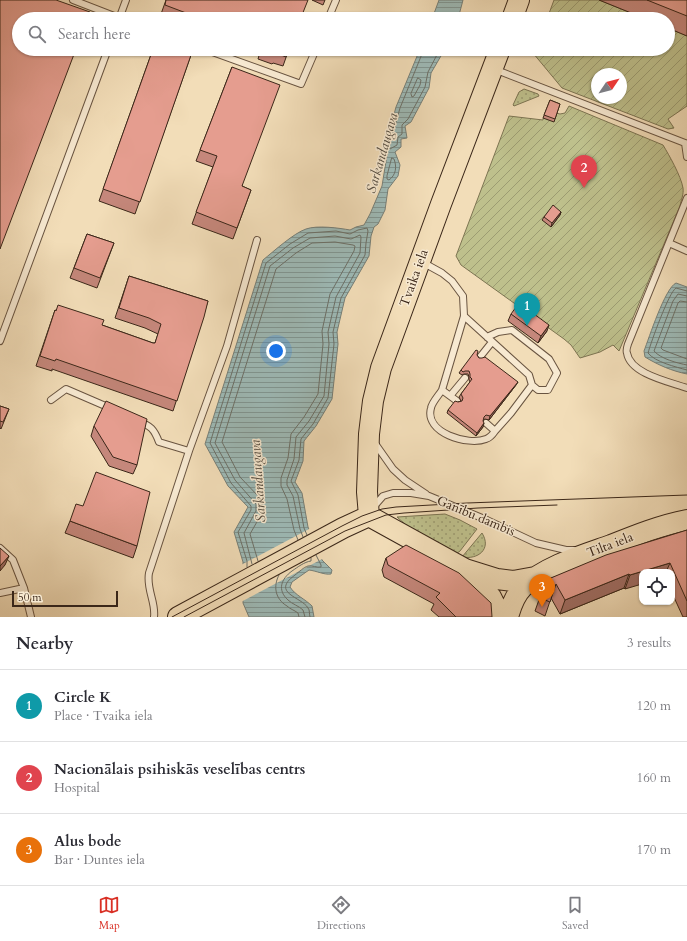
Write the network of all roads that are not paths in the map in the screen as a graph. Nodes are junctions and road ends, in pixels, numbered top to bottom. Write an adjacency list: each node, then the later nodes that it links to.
1 (73, 0): 5 (lane)
2 (126, 0): 6 (lane)
3 (336, 0): 7 (lane)
4 (519, 0): 8 (main road)
5 (103, 12)
6 (122, 12)
7 (331, 12)
8 (515, 12)
9 (105, 56): 23 (lane)
10 (224, 56): 11 (lane)
11 (313, 56)
12 (497, 56): 13 (main road, Tvaika iela)
13 (493, 68): 14 (lane); 20 (main road, Tvaika iela)
14 (686, 142): 15 (lane)
15 (687, 157)
16 (687, 198): 18 (lane)
17 (257, 240): 38 (lane)
18 (669, 243): 19 (lane); 28 (lane)
19 (687, 251)
20 (420, 261): 21 (lane); 37 (main road, Tvaika iela)
21 (464, 316): 22 (lane); 29 (lane)
22 (487, 337): 24 (lane); 27 (lane)
23 (0, 341)
24 (492, 342): 25 (lane); 27 (lane)
25 (480, 357)
26 (465, 378): 30 (lane)
27 (532, 385): 36 (lane)
28 (687, 388)
29 (442, 390): 30 (lane); 36 (lane)
30 (450, 396): 32 (lane)
31 (51, 400): 33 (lane)
32 (457, 401)
33 (120, 412)
34 (134, 419): 38 (lane)
35 (486, 423): 36 (lane)
36 (495, 431)
37 (368, 434): 39 (lane); 40 (main road, Tvaika iela)
38 (189, 451): 50 (lane)
39 (429, 496): 40 (lane, Ganību dambis); 43 (lane, Ganību dambis)
40 (369, 516): 44 (main road); 48 (main road)
41 (687, 520): 43 (main road, Tilta iela)
42 (0, 548): 46 (lane)
43 (592, 551): 45 (main road, Tilta iela)
44 (465, 569): 45 (main road); 51 (main road)
45 (535, 577): 52 (main road)
46 (24, 588): 47 (lane); 49 (lane)
47 (0, 593)
48 (191, 612)
49 (31, 617)
50 (154, 617)
51 (502, 617)
52 (508, 617)

